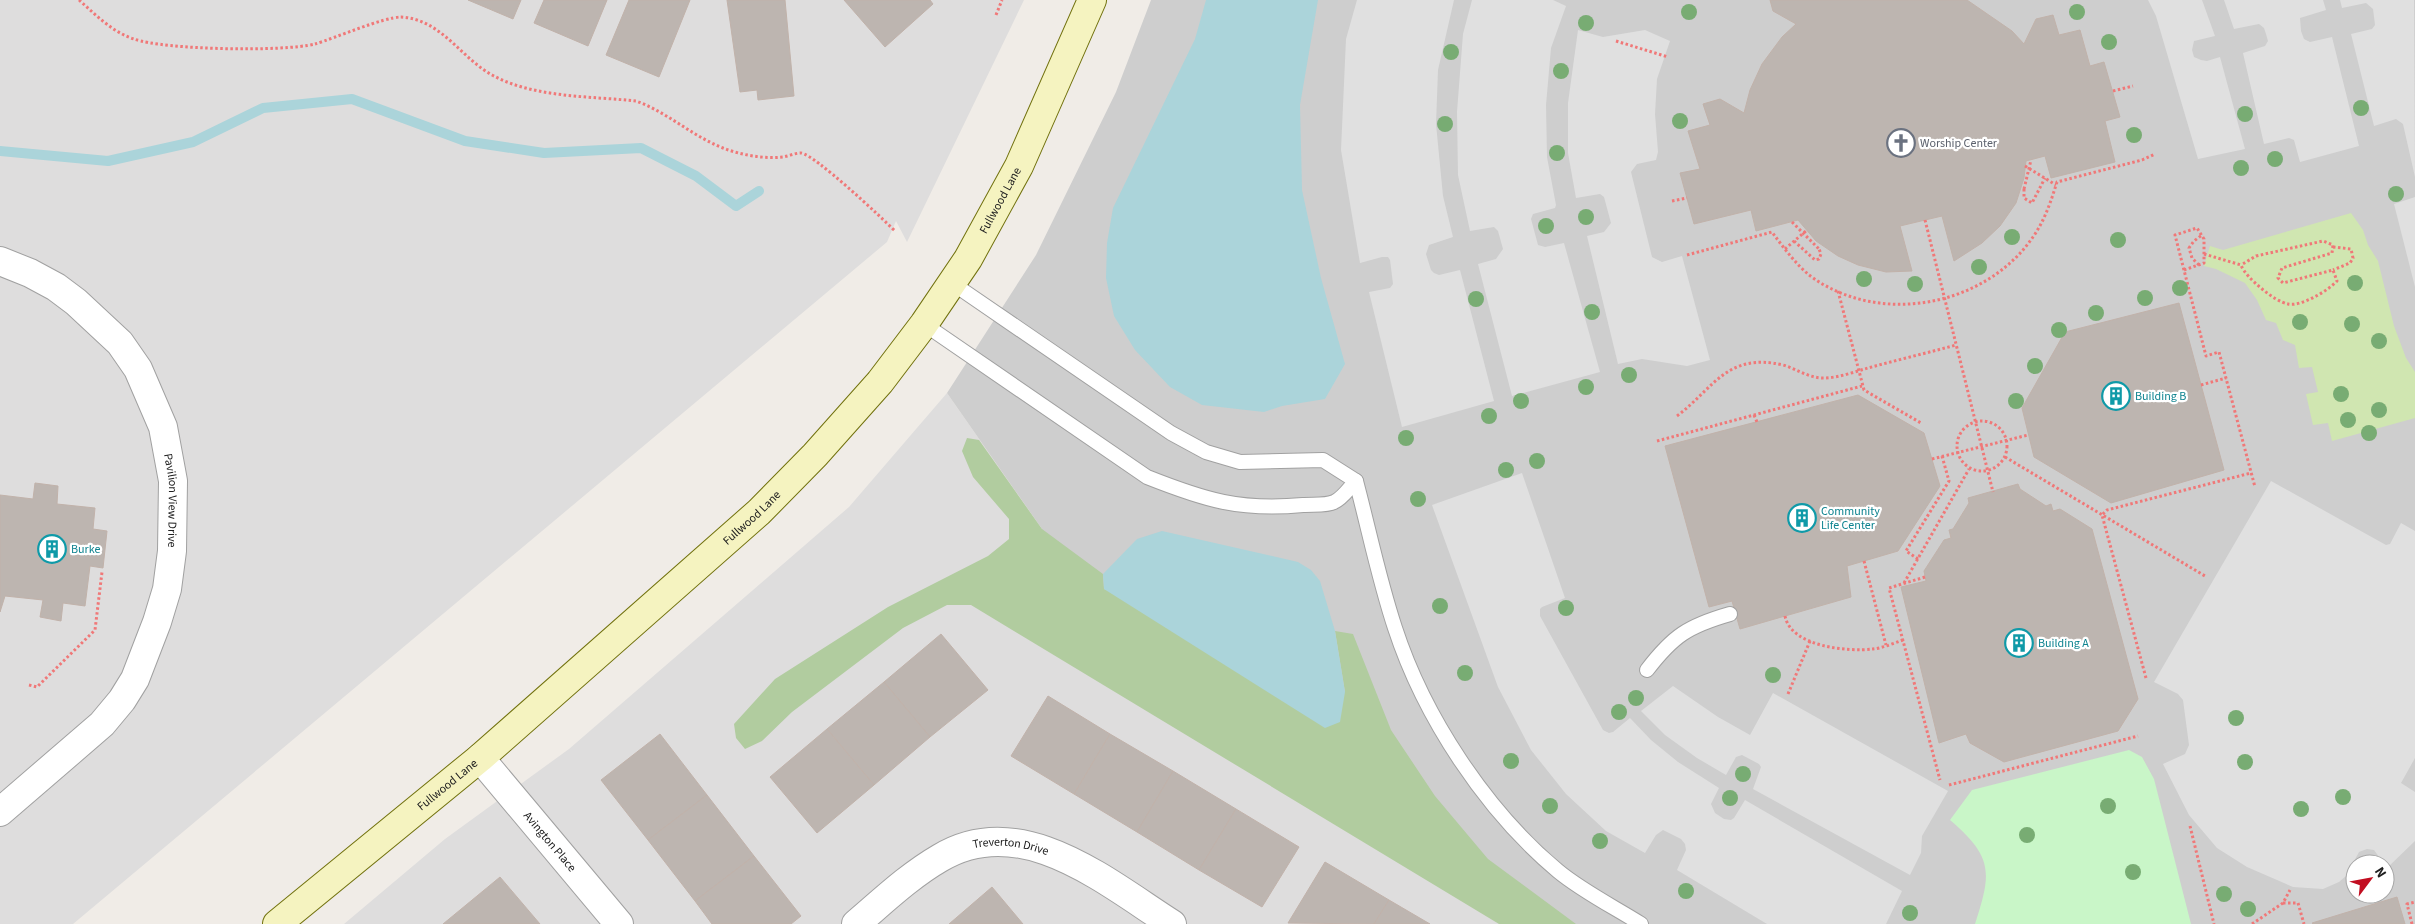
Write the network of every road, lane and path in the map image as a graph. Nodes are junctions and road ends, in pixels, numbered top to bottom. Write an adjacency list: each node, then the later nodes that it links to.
1 (79, 0): 19 (path)
2 (1002, 0): 4 (path)
3 (1092, 0): 31 (street, Fullwood Lane)
4 (996, 14)
5 (1616, 41): 6 (path)
6 (1668, 57)
7 (2133, 86): 8 (path)
8 (2113, 91)
9 (2155, 154): 13 (path)
10 (2031, 160): 12 (path, bridge)
11 (2025, 166): 12 (path)
12 (2045, 178): 13 (path)
13 (2056, 185): 33 (path)
14 (1687, 198): 15 (path)
15 (1672, 201)
16 (1925, 220): 33 (path)
17 (1792, 222): 21 (path, bridge)
18 (1807, 230): 21 (path)
19 (895, 231)
20 (2202, 235): 24 (path); 28 (path); 29 (path)
21 (1794, 241): 23 (path)
22 (2333, 247): 27 (path); 30 (path); 30 (path)
23 (1785, 249): 25 (path); 32 (path)
24 (2204, 254): 27 (path); 28 (path)
25 (1687, 255)
26 (0, 262): 79 (street, Pavilion View Drive)
27 (2241, 265): 30 (path)
28 (2200, 266): 29 (path)
29 (2184, 270): 37 (path)
30 (2333, 270)
31 (952, 283): 34 (street, Fullwood Lane); 56 (lane)
32 (1838, 290): 33 (path); 36 (path)
33 (1944, 299): 35 (path)
34 (924, 324): 56 (lane); 76 (street, Fullwood Lane)
35 (1956, 345): 36 (path); 43 (path)
36 (1859, 370): 39 (path); 41 (path)
37 (2226, 378): 38 (path); 55 (path)
38 (2201, 385)
39 (1862, 386): 40 (path); 44 (path)
40 (1754, 415): 42 (path); 47 (path)
41 (1677, 416)
42 (1757, 422)
43 (1976, 422): 46 (path); 48 (path); 49 (path)
44 (1921, 423)
45 (2028, 435): 46 (path)
46 (2007, 440): 48 (path); 51 (path)
47 (1657, 441)
48 (1982, 446): 49 (path); 54 (path)
49 (1957, 453): 50 (path); 53 (path)
50 (1942, 456): 52 (path); 60 (path)
51 (2005, 457): 54 (path); 59 (path)
52 (1932, 459)
53 (1969, 469): 54 (path); 60 (path)
54 (1988, 470): 58 (path)
55 (2251, 473): 57 (path); 59 (path)
56 (1356, 481): 88 (lane)
57 (2255, 487)
58 (1993, 492)
59 (2102, 515): 63 (path); 72 (path)
60 (1918, 559): 65 (path)
61 (1864, 562): 70 (path)
62 (102, 572): 73 (path)
63 (2205, 576)
64 (1925, 577): 65 (path)
65 (1904, 584): 68 (path)
66 (1730, 614): 71 (lane)
67 (1785, 616): 69 (path)
68 (1903, 640): 70 (path); 77 (path)
69 (1810, 641): 70 (path); 74 (path)
70 (1886, 645)
71 (1646, 670)
72 (2146, 678)
73 (30, 685)
74 (1788, 694)
75 (2138, 736): 78 (path)
76 (480, 758): 84 (street, Fullwood Lane); 85 (street, Avington Place)
77 (1940, 780)
78 (1949, 785)
79 (0, 812)
80 (2190, 826): 89 (path)
81 (2290, 890): 83 (path)
82 (2415, 902): 92 (path)
83 (2283, 903): 90 (path); 91 (path)
84 (277, 924)
85 (619, 924)
86 (856, 924): 87 (street, Treverton Drive)
87 (1172, 924)
88 (1641, 924)
89 (2214, 924)
90 (2252, 924)
91 (2304, 924)
92 (2412, 924)

